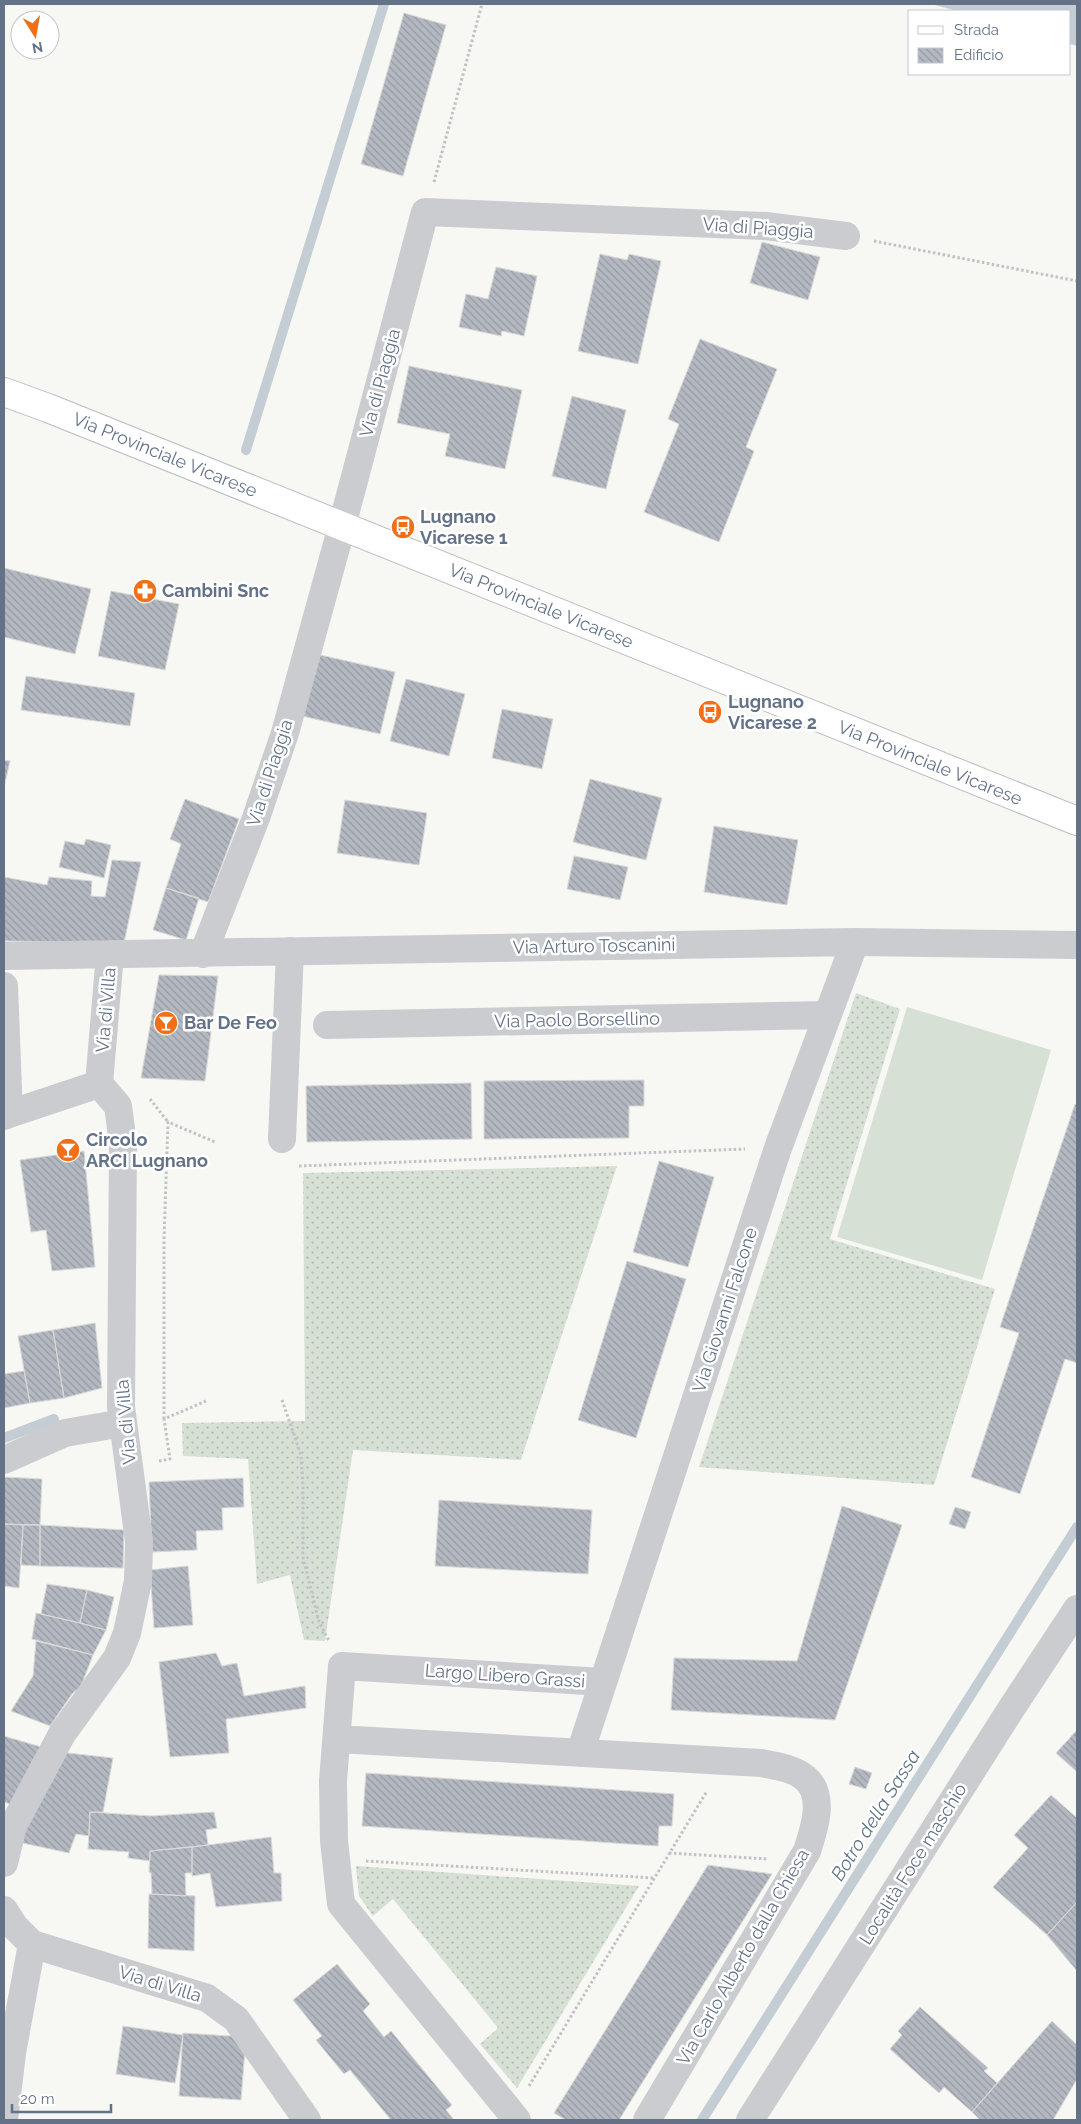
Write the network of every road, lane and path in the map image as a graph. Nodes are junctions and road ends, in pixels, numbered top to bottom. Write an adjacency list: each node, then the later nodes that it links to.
1 (482, 4): 2 (path)
2 (425, 212): 3 (street, Via di Piaggia); 6 (street, Via di Piaggia)
3 (846, 236): 4 (path)
4 (1077, 281)
5 (4, 392): 6 (main road, Via Provinciale Vicarese)
6 (342, 526): 7 (main road, Via Provinciale Vicarese); 12 (street, Via di Piaggia)
7 (1077, 821)
8 (855, 942): 9 (street, Via Arturo Toscanini); 10 (street, Via Arturo Toscanini); 15 (street, Via Giovanni Falcone)
9 (1077, 944)
10 (290, 951): 12 (street, Via Arturo Toscanini); 21 (street)
11 (110, 954): 12 (street, Via Arturo Toscanini); 13 (street, Via Arturo Toscanini); 17 (street, Via di Villa)
12 (203, 954)
13 (4, 956)
14 (4, 986): 19 (street)
15 (826, 1015): 16 (street, Via Paolo Borsellino); 23 (street, Via Giovanni Falcone)
16 (327, 1025)
17 (99, 1084): 19 (street); 28 (street, Via di Villa)
18 (150, 1100): 20 (path)
19 (6, 1115)
20 (168, 1122): 22 (path); 27 (path)
21 (282, 1139)
22 (215, 1142)
23 (778, 1148): 24 (path); 33 (street, Via Giovanni Falcone)
24 (294, 1166)
25 (282, 1400): 32 (path)
26 (206, 1401): 27 (path)
27 (164, 1419): 30 (path)
28 (123, 1423): 29 (street); 30 (street, Via di Villa)
29 (4, 1460)
30 (129, 1466): 40 (street, Via di Villa)
31 (1077, 1609): 48 (street, Località Foce maschio)
32 (342, 1666): 33 (street, Largo Libero Grassi); 34 (street)
33 (603, 1682): 35 (street, Largo Libero Grassi)
34 (337, 1740): 35 (street); 38 (street)
35 (580, 1753): 36 (street, Via Carlo Alberto dalla Chiesa)
36 (726, 1761): 37 (path); 39 (street, Via Carlo Alberto dalla Chiesa)
37 (670, 1853): 39 (path); 41 (path)
38 (336, 1859): 41 (path); 44 (street)
39 (801, 1861): 47 (street, Via Carlo Alberto dalla Chiesa)
40 (4, 1863)
41 (654, 1878): 44 (path)
42 (4, 1910): 43 (street, Via di Villa)
43 (32, 1944): 45 (street); 46 (street, Via di Villa)
44 (514, 2118)
45 (4, 2120)
46 (307, 2120)
47 (647, 2120)
48 (750, 2120)

